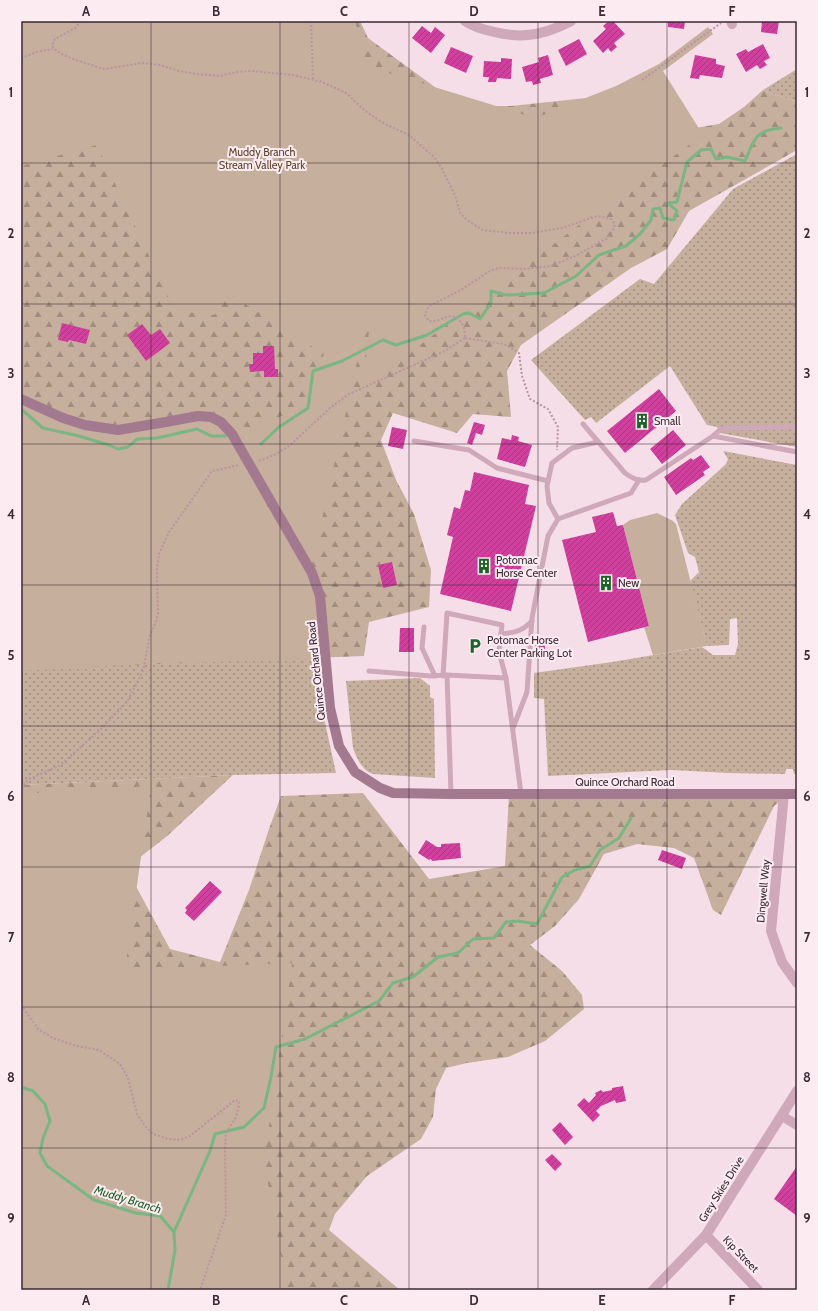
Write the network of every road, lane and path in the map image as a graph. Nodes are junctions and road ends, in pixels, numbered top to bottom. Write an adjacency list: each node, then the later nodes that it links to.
1 (81, 21): 6 (path)
2 (311, 21): 8 (path)
3 (465, 21): 4 (street)
4 (571, 21)
5 (729, 22): 9 (path)
6 (53, 49): 7 (path); 8 (path)
7 (21, 58)
8 (313, 80): 10 (path)
9 (642, 80)
10 (465, 338): 18 (path); 19 (path)
11 (21, 399): 18 (street, Quince Orchard Road)
12 (584, 424): 16 (lane)
13 (797, 427): 14 (lane)
14 (713, 436): 17 (lane); 21 (lane)
15 (414, 441): 20 (lane)
16 (598, 442): 19 (lane); 21 (lane)
17 (797, 452)
18 (248, 463): 31 (path); 32 (street, Quince Orchard Road)
19 (552, 463): 20 (lane)
20 (548, 480): 22 (lane)
21 (639, 480): 22 (lane)
22 (558, 519): 23 (lane)
23 (532, 621): 25 (lane); 30 (lane)
24 (424, 627): 27 (lane)
25 (501, 634): 28 (lane); 29 (lane)
26 (368, 671): 27 (lane)
27 (435, 676): 28 (lane)
28 (445, 676): 29 (lane); 32 (lane)
29 (506, 678): 30 (lane)
30 (513, 728): 33 (lane)
31 (21, 788)
32 (451, 794): 33 (street, Quince Orchard Road)
33 (521, 794): 34 (street, Quince Orchard Road)
34 (784, 794): 35 (street, Quince Orchard Road); 36 (street, Dingwell Way)
35 (797, 794)
36 (797, 984)
37 (21, 1005): 42 (path)
38 (797, 1091): 39 (street, Grey Skies Drive)
39 (782, 1116): 40 (street); 41 (street, Grey Skies Drive)
40 (797, 1126)
41 (706, 1235): 43 (street, Grey Skies Drive); 44 (street, Kip Street)
42 (200, 1290)
43 (653, 1290)
44 (758, 1290)

